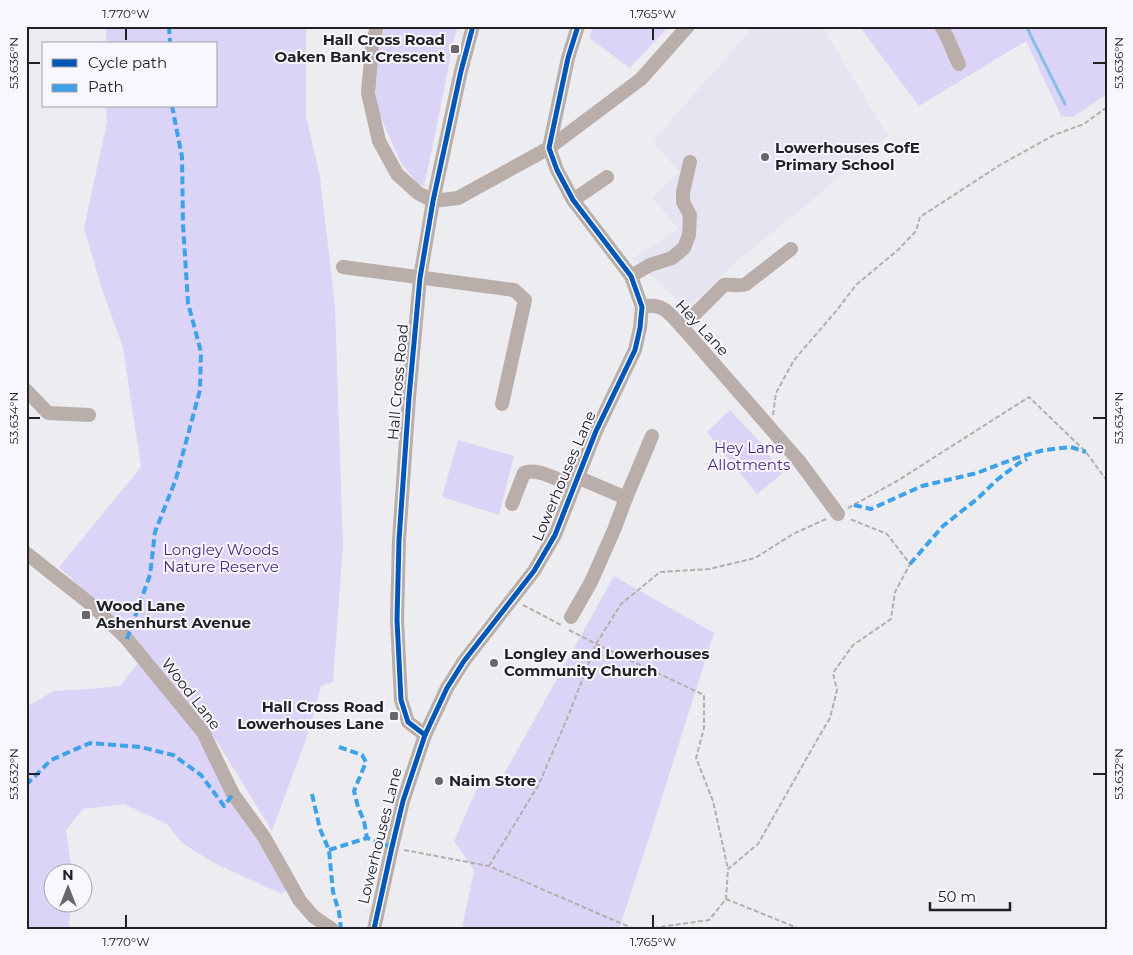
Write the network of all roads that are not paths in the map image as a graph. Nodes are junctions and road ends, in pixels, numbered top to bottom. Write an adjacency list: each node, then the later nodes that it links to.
1 (378, 26): 11 (street)
2 (473, 26): 11 (street, Hall Cross Road)
3 (578, 26): 7 (street)
4 (688, 26): 7 (street)
5 (941, 26): 6 (street)
6 (959, 64)
7 (549, 148): 10 (street, Lowerhouses Lane); 11 (street)
8 (690, 162): 14 (street)
9 (607, 177): 10 (street)
10 (573, 200): 14 (street, Lowerhouses Lane)
11 (432, 202): 15 (street, Hall Cross Road)
12 (791, 249): 17 (street)
13 (343, 267): 15 (street)
14 (631, 276): 16 (street, Lowerhouses Lane)
15 (420, 278): 19 (street); 28 (street, Hall Cross Road)
16 (642, 307): 17 (street, Hey Lane); 22 (street, Lowerhouses Lane)
17 (682, 327): 25 (street, Hey Lane)
18 (26, 390): 20 (street)
19 (502, 404)
20 (90, 415)
21 (652, 436): 23 (street)
22 (575, 482): 23 (street); 24 (street); 28 (street, Lowerhouses Lane)
23 (626, 498): 27 (street)
24 (512, 504)
25 (838, 514)
26 (26, 553): 29 (street, Wood Lane)
27 (571, 617)
28 (425, 735): 30 (street, Lowerhouses Lane)
29 (332, 929)
30 (374, 929)

